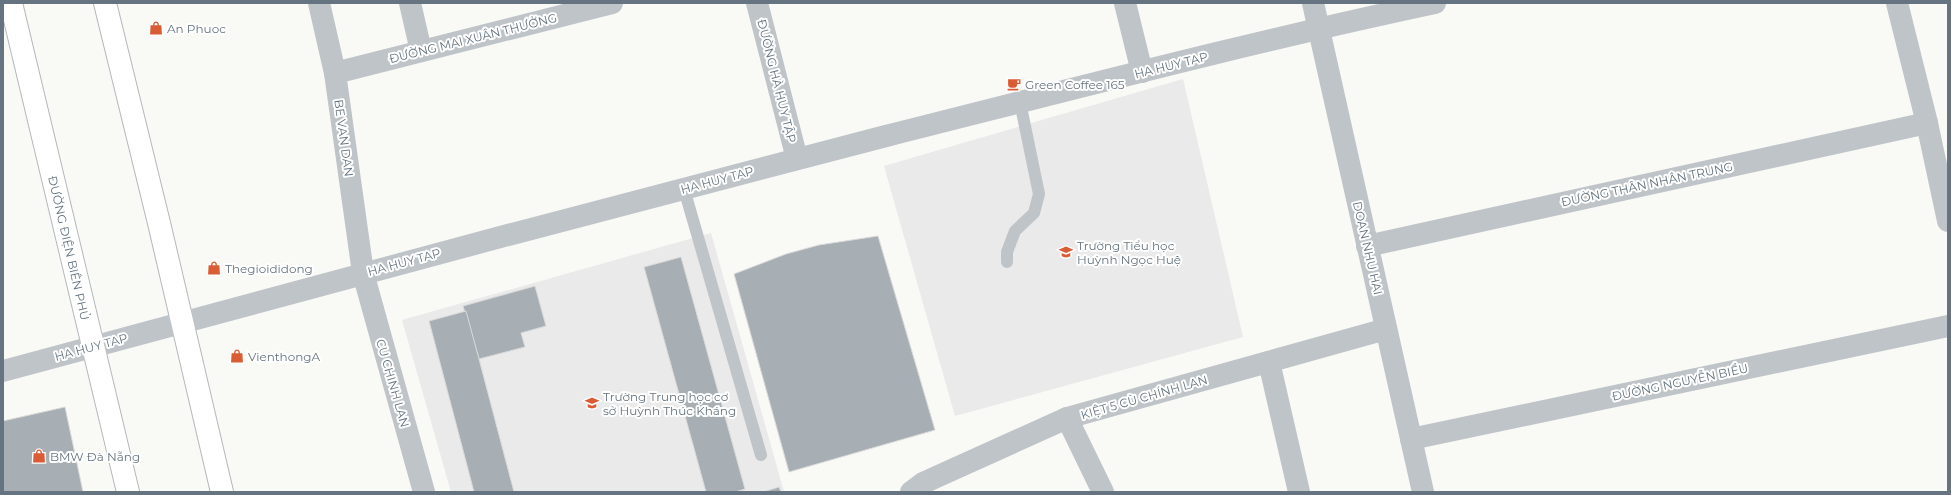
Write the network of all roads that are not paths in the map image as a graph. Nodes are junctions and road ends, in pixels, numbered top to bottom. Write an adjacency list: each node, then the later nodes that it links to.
1 (11, 3): 27 (main road, ĐƯỜNG ĐIỆN BIÊN PHỦ)
2 (105, 3): 24 (main road)
3 (319, 3): 15 (street, BE VAN DAN)
4 (410, 3): 13 (street)
5 (612, 3): 11 (street, ĐƯỜNG MAI XUÂN THƯỞNG)
6 (758, 3): 18 (street, ĐƯỜNG HÀ HUY TẬP)
7 (1125, 3): 14 (street)
8 (1313, 3): 12 (street, DOAN NHU HAI)
9 (1435, 3): 12 (street, HA HUY TAP)
10 (1897, 3): 17 (street)
11 (587, 6): 13 (street, ĐƯỜNG MAI XUÂN THƯỞNG)
12 (1318, 29): 14 (street, HA HUY TAP); 21 (street, DOAN NHU HAI)
13 (421, 52): 15 (street, ĐƯỜNG MAI XUÂN THƯỞNG)
14 (1142, 72): 16 (street, HA HUY TAP)
15 (335, 73): 23 (street, BE VAN DAN)
16 (1020, 102): 18 (street, HA HUY TAP); 22 (lane)
17 (1927, 123): 20 (street); 21 (street, ĐƯỜNG THÂN NHÂN TRUNG)
18 (797, 159): 19 (street, HA HUY TAP)
19 (684, 189): 23 (street, HA HUY TAP); 32 (lane)
20 (1948, 221)
21 (1367, 246): 26 (street, DOAN NHU HAI)
22 (1007, 262)
23 (363, 273): 24 (street, HA HUY TAP); 36 (street, CU CHINH LAN)
24 (182, 323): 27 (street, HA HUY TAP); 35 (main road)
25 (1948, 326): 31 (street, ĐƯỜNG NGUYỄN BIỂU)
26 (1386, 329): 28 (street, KIỆT 5 CÙ CHÍNH LAN); 31 (street, DOAN NHU HAI)
27 (92, 347): 29 (street, HA HUY TAP); 34 (main road, ĐƯỜNG ĐIỆN BIÊN PHỦ)
28 (1269, 362): 30 (street, KIỆT 5 CÙ CHÍNH LAN); 38 (street)
29 (3, 371)
30 (1067, 418): 33 (street, KIỆT 5 CÙ CHÍNH LAN); 37 (street)
31 (1411, 439): 39 (street, DOAN NHU HAI)
32 (761, 456)
33 (921, 489)
34 (128, 492)
35 (222, 492)
36 (424, 492)
37 (1103, 492)
38 (1299, 492)
39 (1423, 492)

